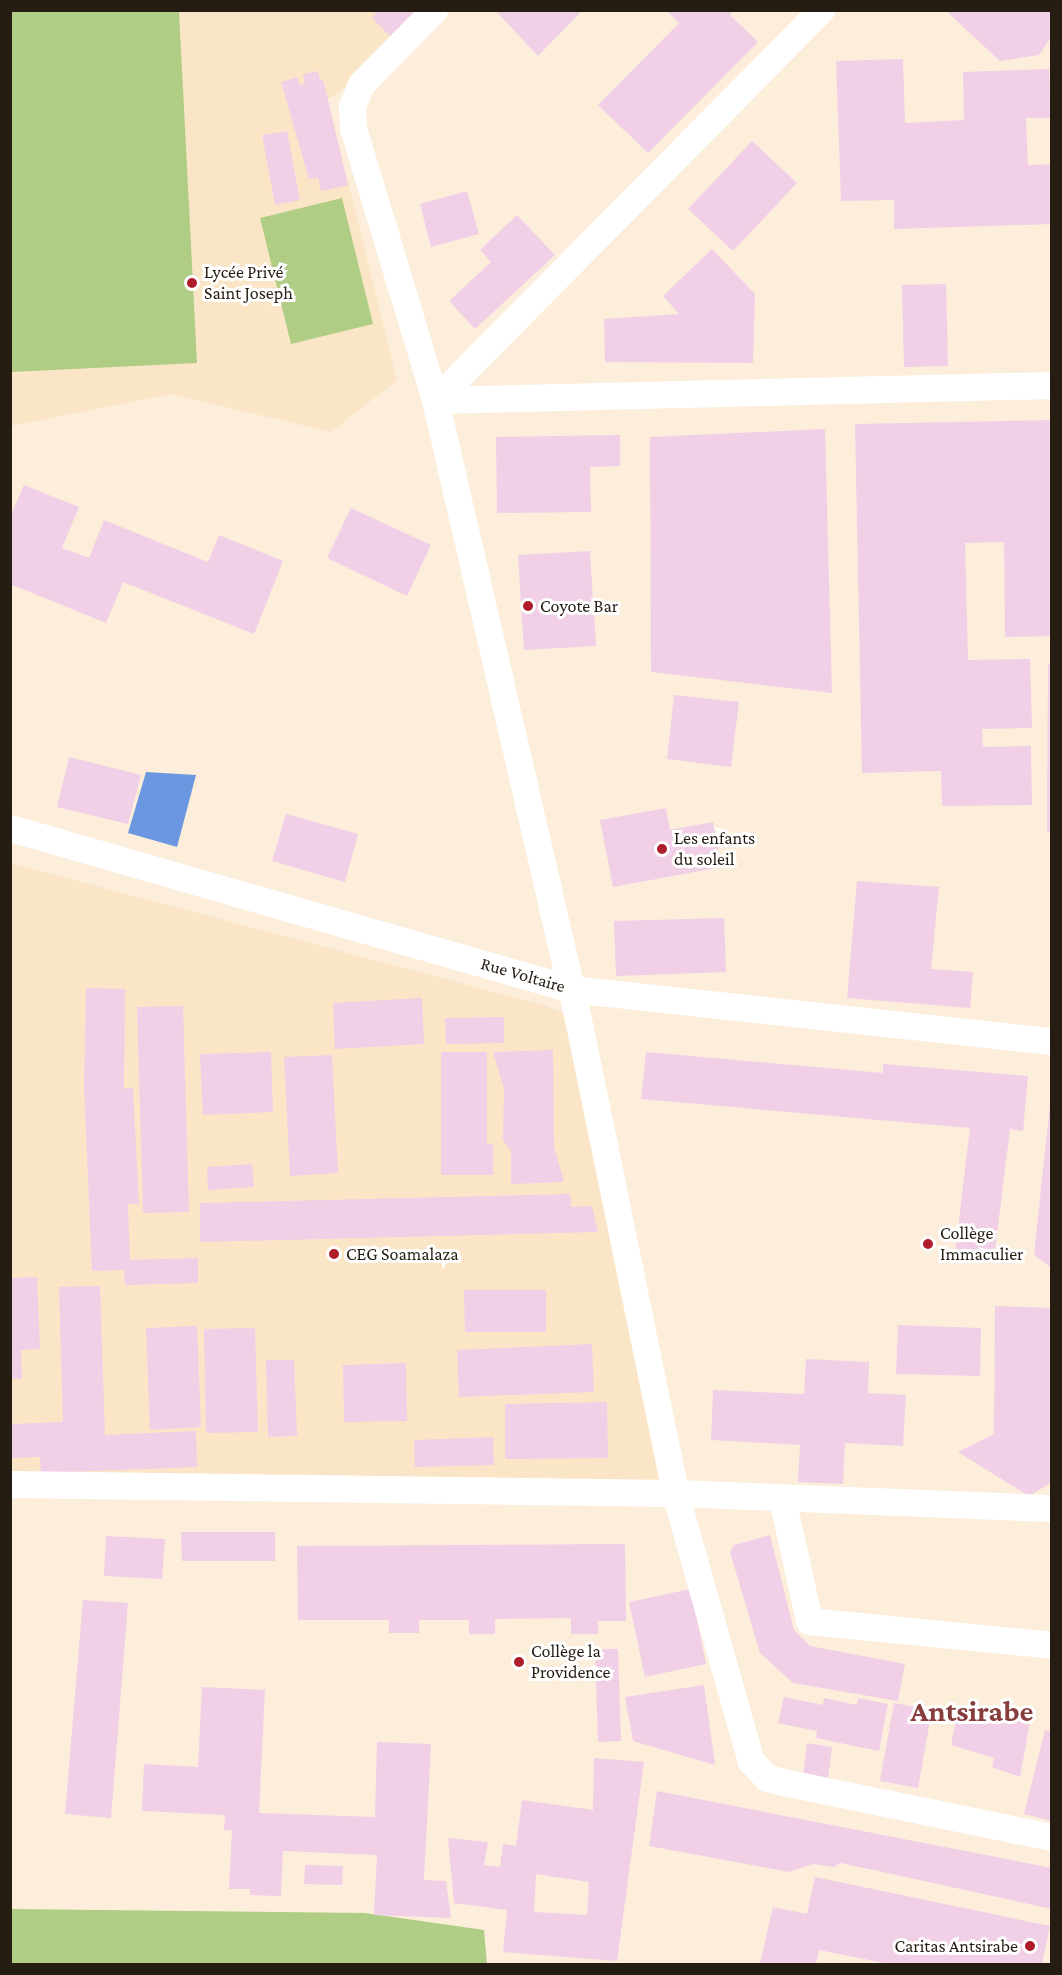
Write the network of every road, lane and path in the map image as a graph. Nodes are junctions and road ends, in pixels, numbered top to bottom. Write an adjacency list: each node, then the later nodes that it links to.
1 (434, 10): 4 (street)
2 (821, 10): 4 (street)
3 (1052, 385): 4 (street)
4 (435, 400): 6 (street)
5 (10, 828): 6 (street, Rue Voltaire)
6 (570, 989): 7 (street, Rue Voltaire); 9 (street)
7 (1052, 1041)
8 (10, 1484): 9 (street)
9 (675, 1493): 10 (street); 13 (street)
10 (782, 1498): 11 (street); 12 (street)
11 (1052, 1508)
12 (1052, 1646)
13 (1052, 1837)

